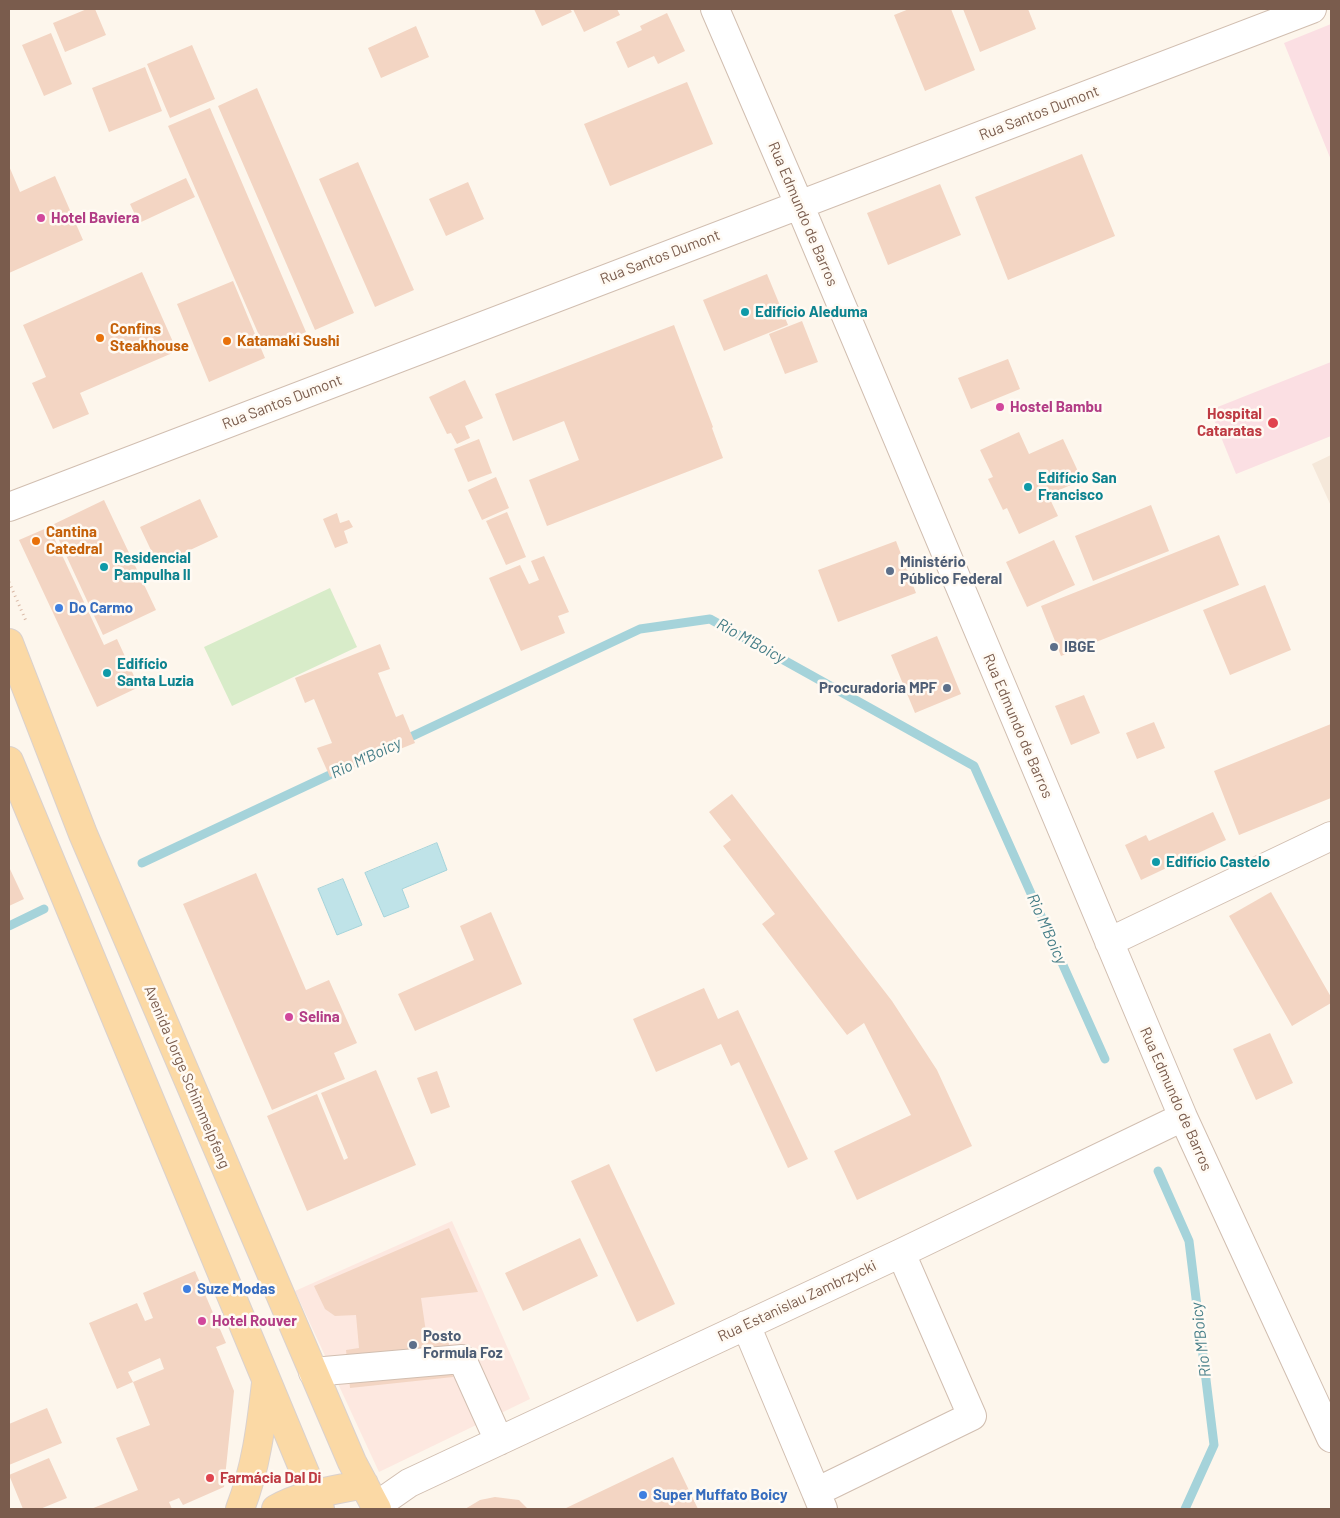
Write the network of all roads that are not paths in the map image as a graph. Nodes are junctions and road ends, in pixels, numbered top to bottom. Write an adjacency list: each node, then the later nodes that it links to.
1 (715, 9): 3 (street, Rua Edmundo de Barros)
2 (1312, 9): 3 (street, Rua Santos Dumont)
3 (799, 204): 4 (street, Rua Santos Dumont); 8 (street, Rua Edmundo de Barros)
4 (9, 507)
5 (9, 643): 12 (main road, Avenida Jorge Schimmelpfeng)
6 (9, 761): 13 (main road)
7 (1331, 836): 8 (street)
8 (1109, 942): 9 (street, Rua Edmundo de Barros)
9 (1183, 1117): 10 (street, Rua Estanislau Zambrzycki); 14 (street, Rua Edmundo de Barros)
10 (901, 1253): 11 (street, Rua Estanislau Zambrzycki); 16 (street)
11 (746, 1325): 15 (street, Rua Estanislau Zambrzycki); 16 (street)
12 (313, 1372): 15 (street); 18 (main road, Avenida Jorge Schimmelpfeng)
13 (266, 1382): 17 (main road); 19 (main road)
14 (1331, 1438)
15 (498, 1441): 18 (street, Rua Estanislau Zambrzycki)
16 (820, 1501)
17 (316, 1502): 18 (main road); 20 (main road)
18 (372, 1502)
19 (240, 1509)
20 (276, 1509)

